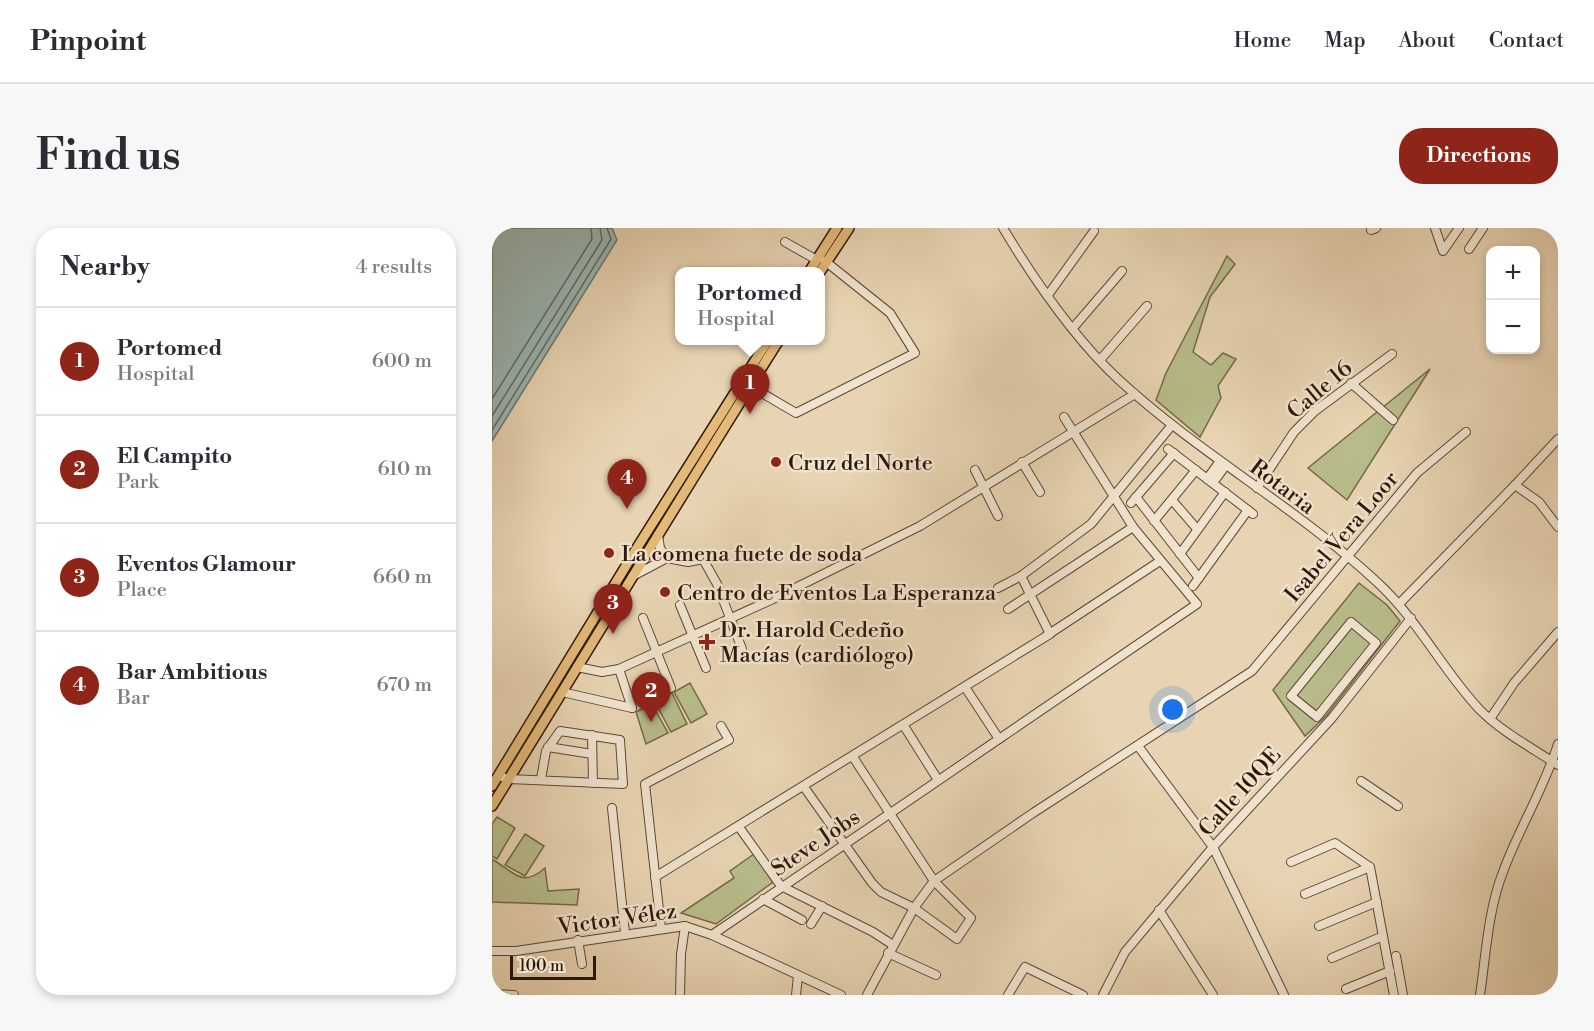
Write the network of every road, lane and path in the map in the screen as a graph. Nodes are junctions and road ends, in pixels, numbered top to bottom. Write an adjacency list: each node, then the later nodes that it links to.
1 (837, 228): 10 (main road)
2 (849, 228): 10 (main road)
3 (1003, 228): 14 (street, Rotaria)
4 (1435, 228): 5 (street)
5 (1459, 228)
6 (1483, 228): 9 (street)
7 (1094, 231): 14 (street)
8 (785, 242): 10 (street)
9 (1468, 249)
10 (820, 260): 11 (main road); 12 (main road); 22 (street)
11 (814, 267)
12 (820, 267)
13 (1122, 271): 16 (street)
14 (1048, 295): 16 (street, Rotaria)
15 (1147, 306): 20 (street)
16 (1073, 328): 20 (street, Rotaria)
17 (765, 345): 24 (main road)
18 (776, 345): 22 (main road)
19 (1392, 354): 21 (street, Calle 16)
20 (1100, 360): 23 (street, Rotaria)
21 (1351, 383): 26 (street); 38 (street, Calle 16)
22 (750, 386): 24 (main road)
23 (1135, 394): 27 (street, Rotaria); 28 (street)
24 (736, 401): 48 (main road); 49 (main road)
25 (1064, 417): 28 (street)
26 (1393, 420)
27 (1172, 424): 32 (street, Rotaria); 41 (street)
28 (1072, 431): 31 (street); 41 (street)
29 (1466, 432): 51 (street, Isabel Vera Loor)
30 (1558, 439): 36 (street)
31 (1022, 462): 37 (street); 39 (street)
32 (1223, 463): 35 (street); 38 (street, Rotaria)
33 (975, 470): 37 (street)
34 (1196, 470): 35 (street); 42 (street); 44 (street)
35 (1210, 481): 40 (street)
36 (1515, 485): 46 (street); 60 (street)
37 (984, 487): 43 (street); 64 (street)
38 (1257, 488): 51 (street, Rotaria)
39 (1040, 492)
40 (1225, 492): 47 (street); 56 (street)
41 (1113, 496): 45 (street); 54 (street)
42 (1172, 500): 44 (street); 47 (street)
43 (998, 516)
44 (1154, 521): 50 (street)
45 (1133, 527): 53 (street); 59 (street)
46 (1558, 528)
47 (1197, 529): 50 (street)
48 (658, 533): 49 (main road); 52 (street)
49 (639, 553): 55 (main road); 89 (main road)
50 (1180, 554): 56 (street)
51 (1348, 556): 60 (street, Rotaria); 84 (street, Isabel Vera Loor)
52 (667, 558): 55 (street); 64 (street)
53 (1160, 561): 68 (street); 82 (street, Steve Jobs)
54 (1021, 576): 58 (street); 59 (street)
55 (629, 578): 72 (main road)
56 (1199, 578): 57 (street)
57 (1193, 586)
58 (998, 588)
59 (1031, 596): 62 (street); 68 (street)
60 (1399, 604): 65 (street, Rotaria)
61 (680, 605): 69 (street)
62 (1008, 609)
63 (643, 618): 71 (street)
64 (730, 618): 69 (street); 70 (street)
65 (1411, 618): 78 (street, Rotaria); 103 (street, Calle 10QE)
66 (1351, 622): 66 (street)
67 (1558, 633): 78 (street)
68 (1050, 634): 75 (street)
69 (692, 635): 71 (street); 73 (street)
70 (742, 649)
71 (657, 651): 74 (street); 76 (street)
72 (577, 667): 74 (street); 77 (main road)
73 (706, 668)
74 (619, 669): 77 (street)
75 (965, 687): 80 (street); 82 (street)
76 (672, 688)
77 (562, 692): 90 (main road)
78 (1490, 718): 88 (street, Rotaria)
79 (721, 726): 106 (street)
80 (904, 726): 87 (street); 92 (street)
81 (592, 735): 85 (street); 86 (street); 94 (street)
82 (999, 739): 92 (street, Steve Jobs)
83 (1558, 744): 88 (street)
84 (1138, 746): 103 (street); 107 (street, Isabel Vera Loor)
85 (548, 747): 86 (street); 91 (street)
86 (592, 754): 94 (street)
87 (853, 757): 96 (street); 100 (street)
88 (1555, 763): 147 (street)
89 (498, 776): 90 (street); 95 (main road)
90 (510, 776): 91 (street); 97 (main road)
91 (541, 779): 94 (street)
92 (938, 780): 100 (street, Steve Jobs)
93 (1361, 781): 98 (street)
94 (593, 783)
95 (492, 786)
96 (804, 787): 101 (street); 102 (street)
97 (492, 806)
98 (1398, 806)
99 (612, 808): 120 (street)
100 (888, 814): 102 (street, Steve Jobs); 107 (street)
101 (739, 827): 106 (street); 108 (street)
102 (842, 844): 108 (street, Steve Jobs); 113 (street)
103 (1213, 847): 114 (street, Calle 10QE); 144 (street)
104 (1291, 862): 105 (street)
105 (1370, 867): 109 (street); 111 (street)
106 (655, 877): 119 (street)
107 (934, 881): 113 (street, Isabel Vera Loor); 113 (street)
108 (782, 886): 110 (street, Steve Jobs); 112 (street)
109 (1305, 894)
110 (763, 899): 115 (street); 121 (street, Steve Jobs)
111 (1377, 902): 118 (street); 122 (street)
112 (822, 906): 116 (street); 124 (street)
113 (914, 908): 124 (street, Isabel Vera Loor)
114 (1159, 910): 142 (street, Calle 10QE); 143 (street)
115 (802, 920)
116 (811, 924)
117 (685, 926): 119 (street, Victor Vélez); 121 (street, Victor Vélez); 136 (street)
118 (1319, 926)
119 (661, 928): 120 (street, Victor Vélez)
120 (625, 933): 123 (street, Victor Vélez)
121 (712, 934): 132 (street, Victor Vélez)
122 (1383, 936): 128 (street); 130 (street)
123 (578, 940): 125 (street, Victor Vélez); 129 (street)
124 (892, 945): 126 (street, Isabel Vera Loor)
125 (492, 951)
126 (888, 953): 131 (street); 139 (street, Isabel Vera Loor)
127 (1396, 956): 146 (street)
128 (1332, 958)
129 (582, 964)
130 (1390, 971): 133 (street); 145 (street)
131 (936, 975)
132 (798, 976): 137 (street); 138 (street, Victor Vélez)
133 (1346, 989)
134 (492, 994): 135 (street)
135 (514, 995)
136 (680, 995)
137 (796, 995)
138 (841, 995)
139 (867, 995)
140 (1008, 995): 141 (street)
141 (1083, 995)
142 (1103, 995)
143 (1213, 995)
144 (1284, 995)
145 (1395, 995)
146 (1403, 995)
147 (1480, 995)

